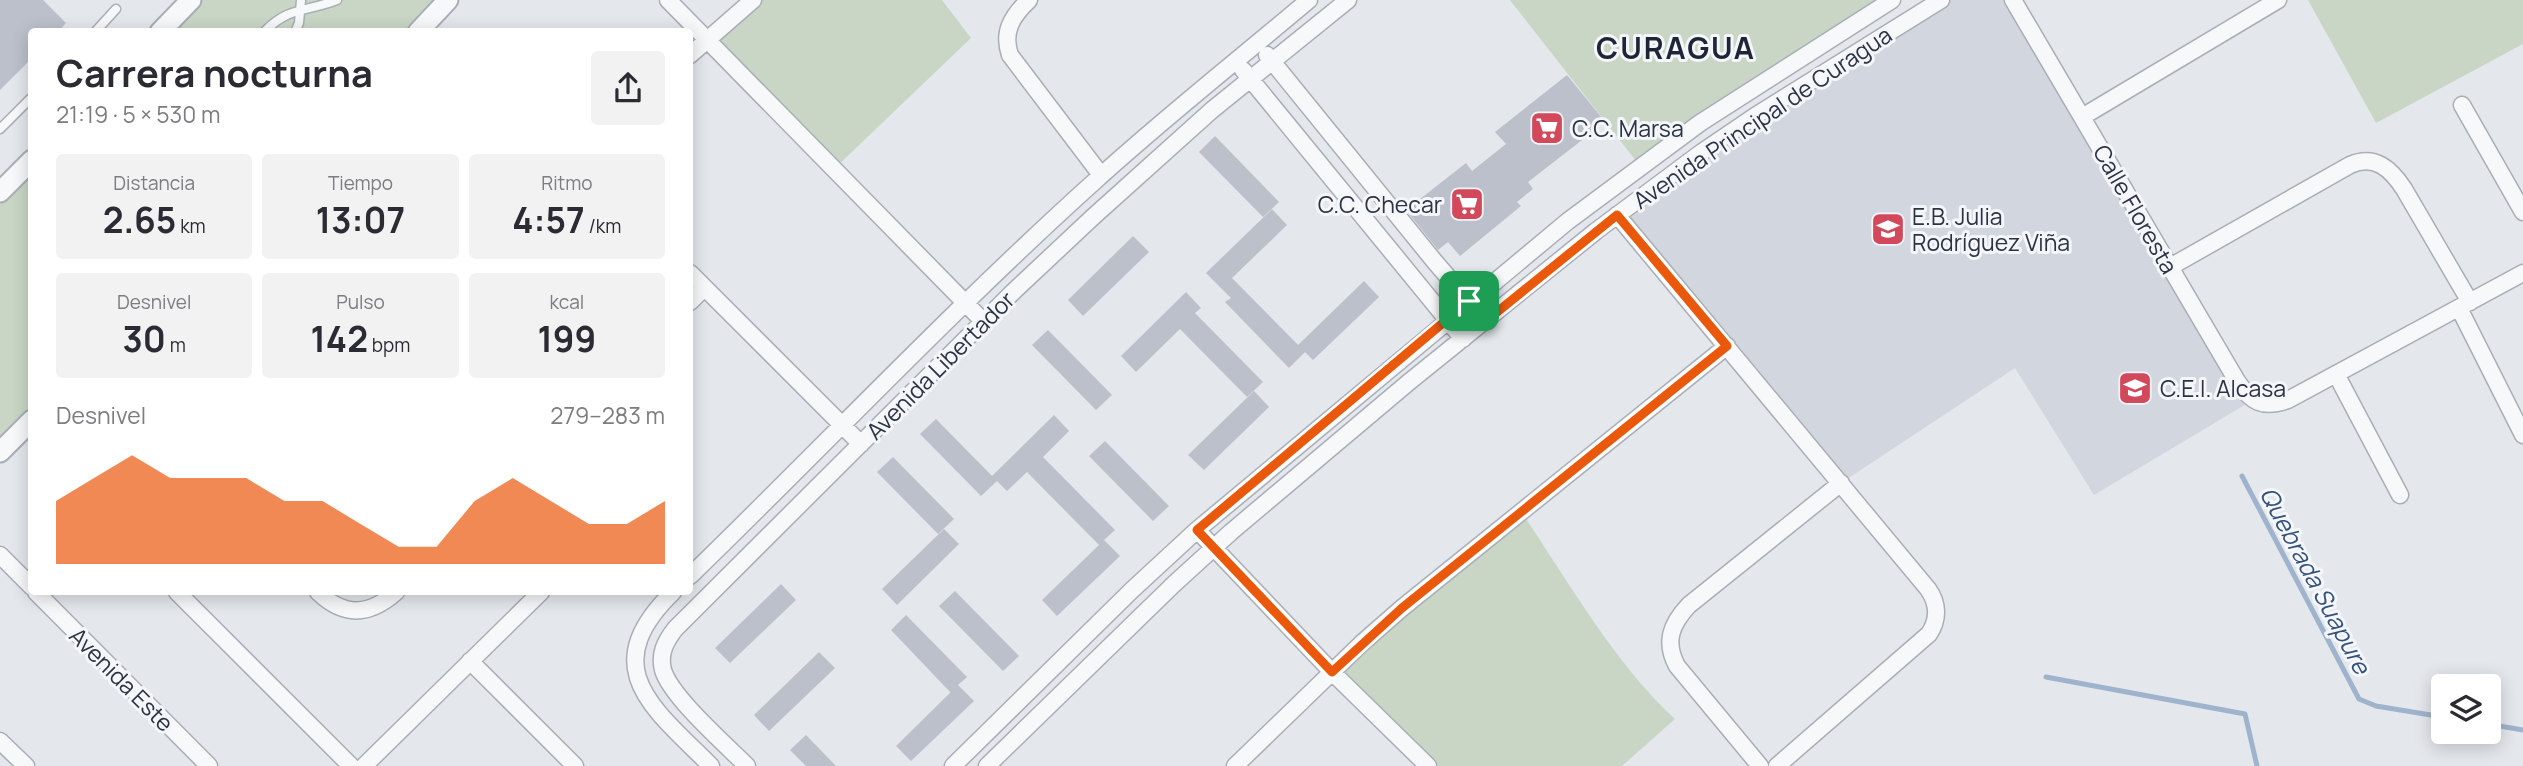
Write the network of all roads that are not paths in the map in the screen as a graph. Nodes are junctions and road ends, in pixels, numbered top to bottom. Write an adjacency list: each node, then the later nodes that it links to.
1 (337, 0): 13 (lane)
2 (448, 0): 19 (street)
3 (668, 0): 20 (street)
4 (753, 0): 20 (street)
5 (1029, 0): 31 (street)
6 (1309, 0): 21 (street, Avenida Libertador)
7 (1348, 0): 24 (street, Avenida Libertador)
8 (1892, 0): 40 (street, Avenida Principal de Curagua)
9 (1941, 0): 34 (street, Avenida Principal de Curagua)
10 (2013, 0): 28 (street, Calle Floresta)
11 (2278, 0): 28 (street)
12 (189, 1): 16 (street)
13 (301, 4): 17 (lane); 18 (lane)
14 (116, 9): 15 (lane)
15 (98, 28)
16 (163, 28)
17 (268, 28)
18 (296, 28)
19 (422, 28)
20 (707, 40): 22 (street); 41 (street)
21 (1257, 43): 23 (street, Avenida Libertador); 24 (street)
22 (693, 52)
23 (1235, 60): 25 (street); 31 (street, Avenida Libertador)
24 (1272, 61): 25 (street, Avenida Libertador); 40 (street)
25 (1250, 79): 43 (street); 44 (street, Avenida Libertador)
26 (28, 101): 29 (lane)
27 (2462, 106): 33 (street)
28 (2082, 117): 35 (street, Calle Floresta)
29 (0, 129)
30 (28, 164): 32 (street)
31 (1101, 175): 41 (street, Avenida Libertador)
32 (0, 192)
33 (2523, 212)
34 (1617, 215): 45 (street, Avenida Principal de Curagua); 47 (street)
35 (2170, 267): 42 (street); 48 (street, Calle Floresta)
36 (2523, 273): 42 (street)
37 (693, 277): 38 (street)
38 (704, 288): 39 (street); 50 (street)
39 (693, 299)
40 (1469, 301): 43 (street, Avenida Principal de Curagua); 45 (street)
41 (965, 304): 44 (street); 50 (street, Avenida Libertador)
42 (2464, 305): 48 (street); 51 (street)
43 (1447, 320): 46 (street); 56 (street, Avenida Principal de Curagua)
44 (984, 321): 52 (street, Avenida Libertador)
45 (1486, 321): 46 (street, Avenida Principal de Curagua)
46 (1463, 339): 57 (street, Avenida Principal de Curagua)
47 (1727, 346): 54 (street); 68 (street)
48 (2336, 374): 55 (street)
49 (28, 424): 53 (street)
50 (843, 426): 52 (street); 59 (street, Avenida Libertador)
51 (2523, 435)
52 (861, 444): 77 (street, Avenida Libertador)
53 (0, 452)
54 (1840, 483): 81 (street); 82 (street)
55 (2400, 495)
56 (1197, 530): 57 (street); 78 (street, Avenida Principal de Curagua)
57 (1213, 548): 68 (street); 70 (street, Avenida Principal de Curagua)
58 (0, 555): 60 (street)
59 (693, 573)
60 (28, 583)
61 (39, 595): 72 (street, Avenida Este)
62 (180, 595): 73 (street)
63 (322, 595): 64 (street)
64 (392, 595)
65 (538, 595): 67 (street)
66 (670, 595): 76 (street)
67 (471, 661): 74 (street); 75 (street)
68 (1332, 672): 79 (street); 80 (street)
69 (0, 741): 71 (street)
70 (989, 765)
71 (26, 766)
72 (209, 766)
73 (351, 766)
74 (364, 766)
75 (575, 766)
76 (711, 766)
77 (747, 766)
78 (953, 766)
79 (1236, 766)
80 (1428, 766)
81 (1760, 766)
82 (1777, 766)

